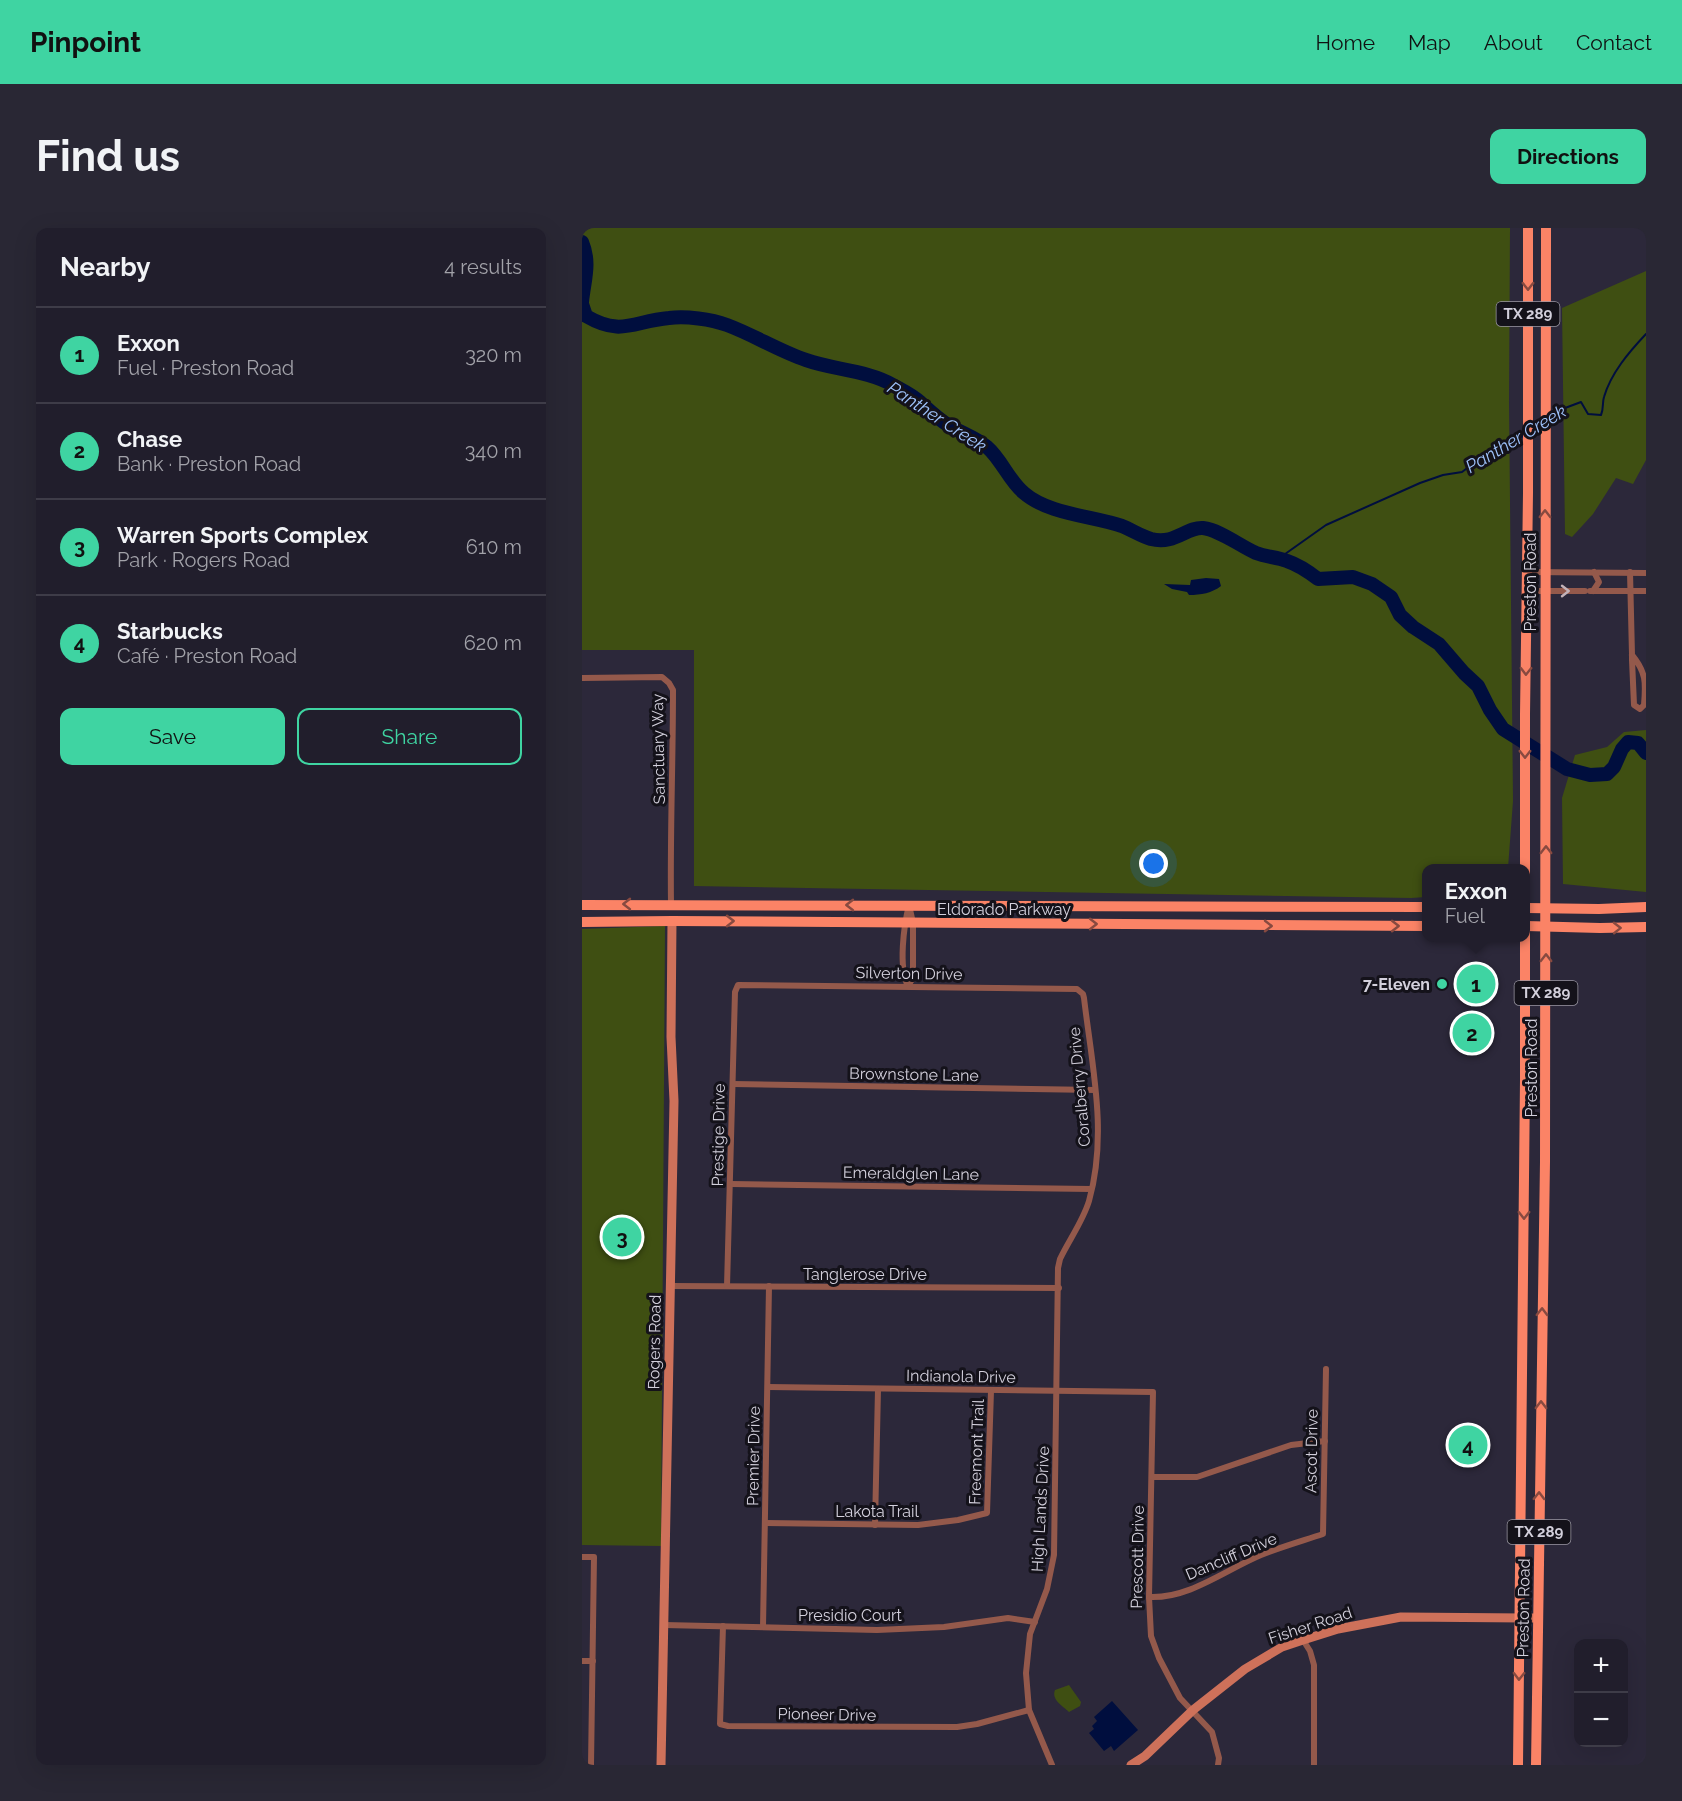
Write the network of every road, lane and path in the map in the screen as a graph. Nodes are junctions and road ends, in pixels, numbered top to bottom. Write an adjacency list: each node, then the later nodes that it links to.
1 (1528, 228): 3 (main road, Preston Road / TX 289, one-way to 3)
2 (1546, 228): 4 (main road, Preston Road / TX 289, one-way to 2)
3 (1527, 572): 4 (street); 8 (main road, Preston Road / TX 289)
4 (1545, 572): 5 (street); 9 (main road, Preston Road / TX 289)
5 (1594, 572): 6 (street); 10 (street)
6 (1630, 573): 7 (street); 11 (street)
7 (1646, 573)
8 (1527, 591): 9 (street); 15 (main road, Preston Road / TX 289, one-way to 15)
9 (1545, 591): 10 (street, one-way to 10); 24 (main road, Preston Road / TX 289, one-way to 9)
10 (1589, 591): 11 (street)
11 (1631, 591): 12 (street); 13 (street)
12 (1646, 591)
13 (1632, 655): 13 (street)
14 (582, 678): 17 (street, Sanctuary Way)
15 (1526, 864)
16 (582, 904): 17 (main road, Eldorado Parkway, one-way to 16)
17 (671, 904): 18 (main road, Eldorado Parkway, one-way to 17); 25 (main road)
18 (909, 905): 20 (main road, Eldorado Parkway); 27 (street)
19 (1646, 906): 24 (main road)
20 (1215, 907): 21 (main road, Eldorado Parkway); 28 (main road)
21 (1364, 907): 22 (main road, Eldorado Parkway); 29 (main road)
22 (1422, 907)
23 (1530, 908): 24 (main road)
24 (1546, 909): 32 (main road, Preston Road / TX 289)
25 (672, 921): 26 (main road, Eldorado Parkway); 27 (main road, Eldorado Parkway, one-way to 27); 44 (street, Rogers Road)
26 (582, 922)
27 (909, 923): 28 (main road, Eldorado Parkway, one-way to 28); 36 (street)
28 (1215, 925): 29 (main road, Eldorado Parkway, one-way to 29)
29 (1364, 926): 30 (main road, Eldorado Parkway, one-way to 30)
30 (1422, 926)
31 (1530, 926): 32 (main road)
32 (1546, 927): 33 (main road, one-way to 33); 41 (main road, Preston Road / TX 289, one-way to 32)
33 (1646, 927)
34 (1526, 942): 40 (main road, Preston Road / TX 289)
35 (738, 985): 36 (street, Silverton Drive); 38 (street, Prestige Drive)
36 (908, 986): 37 (street, Silverton Drive)
37 (1080, 991): 39 (street, Coralberry Drive)
38 (732, 1084): 39 (street, Brownstone Lane); 42 (street, Prestige Drive)
39 (1095, 1090): 43 (street, Coralberry Drive)
40 (1525, 1162): 41 (main road); 48 (main road, Preston Road / TX 289, one-way to 48)
41 (1545, 1162): 49 (main road, Preston Road / TX 289, one-way to 41)
42 (731, 1184): 43 (street, Emeraldglen Lane); 45 (street, Prestige Drive)
43 (1091, 1189): 47 (street, Coralberry Drive)
44 (670, 1286): 45 (street, Tanglerose Drive); 67 (street, Rogers Road)
45 (727, 1286): 46 (street, Tanglerose Drive)
46 (769, 1286): 47 (street, Tanglerose Drive); 51 (street, Premier Drive)
47 (1059, 1288): 53 (street, Coralberry Drive)
48 (1523, 1365): 49 (main road); 64 (main road, Preston Road / TX 289)
49 (1541, 1365): 65 (main road, Preston Road / TX 289, one-way to 49)
50 (1326, 1369): 56 (street, Ascot Drive)
51 (768, 1387): 52 (street, Indianola Drive); 59 (street, Premier Drive)
52 (878, 1389): 54 (street, Indianola Drive); 60 (street)
53 (1057, 1390): 54 (street, Indianola Drive); 55 (street, Indianola Drive); 66 (street, High Lands Drive)
54 (992, 1391): 58 (street, Freemont Trail)
55 (1153, 1392): 57 (street, Prescott Drive)
56 (1325, 1441): 57 (street); 61 (street, Ascot Drive)
57 (1152, 1477): 63 (street, Prescott Drive)
58 (987, 1513): 60 (street, Lakota Trail)
59 (765, 1523): 60 (street, Lakota Trail); 69 (street, Premier Drive)
60 (875, 1525)
61 (1323, 1534): 63 (street, Dancliff Drive)
62 (582, 1557): 72 (street)
63 (1149, 1598): 74 (street, Prescott Drive)
64 (1520, 1618): 65 (street, Fisher Road); 70 (street, Fisher Road); 81 (main road, Preston Road / TX 289, one-way to 81)
65 (1538, 1618): 82 (main road, Preston Road / TX 289)
66 (1035, 1622): 69 (street, Presidio Court); 73 (street, High Lands Drive)
67 (663, 1625): 68 (street, Presidio Court); 76 (street, Rogers Road)
68 (723, 1626): 69 (street, Presidio Court); 73 (street, Pioneer Drive)
69 (763, 1627)
70 (1303, 1640): 74 (street, Fisher Road); 80 (street)
71 (582, 1661): 72 (street)
72 (592, 1661): 75 (street)
73 (1029, 1710): 77 (street, High Lands Drive)
74 (1193, 1710): 78 (street, Fisher Road); 79 (street, Prescott Drive)
75 (591, 1765)
76 (661, 1765)
77 (1052, 1765)
78 (1131, 1765)
79 (1218, 1765)
80 (1314, 1765)
81 (1518, 1765)
82 (1536, 1765)

